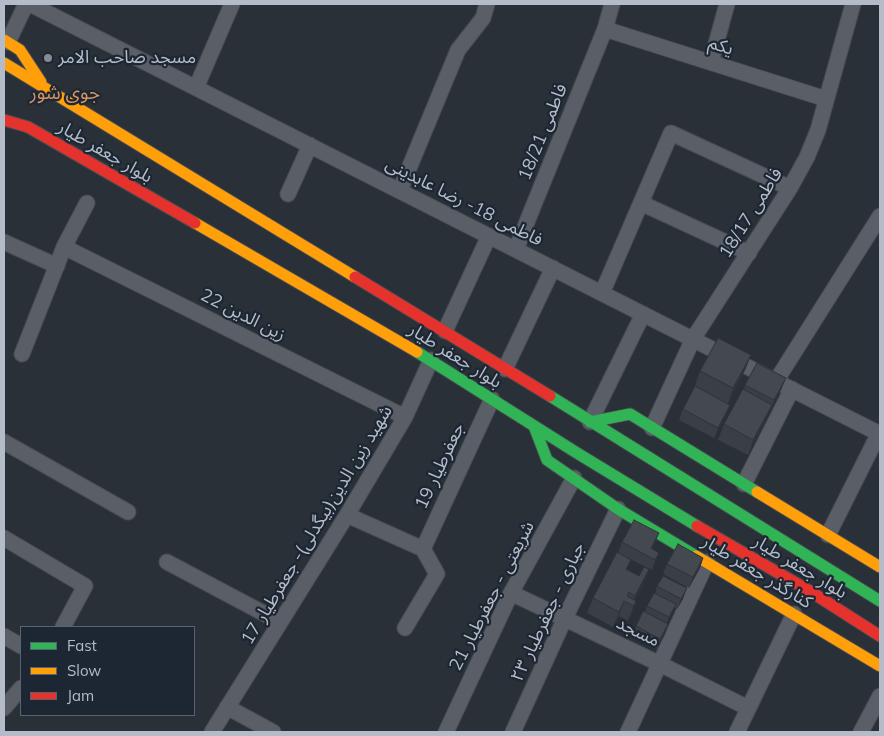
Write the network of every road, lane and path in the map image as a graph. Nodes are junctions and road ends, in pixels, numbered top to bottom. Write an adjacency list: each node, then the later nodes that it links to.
1 (26, 4): 9 (street)
2 (30, 4): 13 (street, فاطمی 18- رضا عابدینی)
3 (232, 4): 13 (street)
4 (487, 4): 20 (street)
5 (612, 4): 8 (street, فاطمی 18/21)
6 (727, 4): 10 (street)
7 (853, 4): 14 (street, فاطمی 18/17)
8 (605, 29): 10 (street, یکم); 28 (street, فاطمی 18/21)
9 (6, 41): 12 (main road, بلوار جعفر طیار)
10 (711, 62): 14 (street, یکم)
11 (4, 64): 12 (main road, بلوار جعفر طیار)
12 (45, 87): 34 (main road, بلوار جعفر طیار)
13 (196, 88): 18 (street, فاطمی 18- رضا عابدینی)
14 (826, 99): 19 (street, فاطمی 18/17)
15 (4, 110): 17 (main road)
16 (4, 120): 17 (main road, بلوار جعفر طیار)
17 (28, 128): 36 (main road, بلوار جعفر طیار)
18 (310, 145): 20 (street, فاطمی 18- رضا عابدینی); 21 (street)
19 (790, 188): 22 (street); 29 (street, فاطمی 18/17)
20 (400, 190): 25 (street, فاطمی 18- رضا عابدینی)
21 (288, 194)
22 (641, 203): 29 (street); 32 (street)
23 (87, 204): 27 (street)
24 (880, 216): 39 (street)
25 (489, 236): 28 (street, فاطمی 18- رضا عابدینی); 34 (street)
26 (4, 242): 30 (street)
27 (64, 247): 30 (street); 42 (street, زین الدین 22)
28 (516, 249): 31 (street, فاطمی 18- رضا عابدینی)
29 (749, 253): 35 (street, فاطمی 18/17)
30 (57, 266): 37 (street)
31 (553, 268): 32 (street, فاطمی 18- رضا عابدینی); 38 (street)
32 (602, 293): 33 (street, فاطمی 18- رضا عابدینی)
33 (643, 314): 35 (street, فاطمی 18- رضا عابدینی); 43 (street)
34 (445, 331): 36 (main road); 38 (main road, بلوار جعفر طیار)
35 (694, 339): 39 (street, فاطمی 18- رضا عابدینی); 45 (street, فاطمی 18/17)
36 (435, 353): 41 (main road, بلوار جعفر طیار); 42 (street, شهید زین الدین(بیگدلی)- جعفرطیار 17)
37 (22, 354)
38 (505, 369): 43 (main road, بلوار جعفر طیار)
39 (776, 381): 40 (street, فاطمی 18- رضا عابدینی)
40 (792, 389): 46 (street, فاطمی 18- رضا عابدینی); 49 (street)
41 (492, 399): 44 (main road, بلوار جعفر طیار); 55 (street, جعفرطیار 19)
42 (405, 417): 52 (street, شهید زین الدین(بیگدلی)- جعفرطیار 17)
43 (590, 422): 45 (main road); 60 (main road, بلوار جعفر طیار)
44 (534, 426): 48 (main road, کنارگذر جعفر طیار); 67 (main road, بلوار جعفر طیار)
45 (652, 428): 49 (main road)
46 (880, 433): 53 (street)
47 (4, 442): 51 (street)
48 (574, 478): 50 (main road, کنارگذر جعفر طیار); 59 (street, شریعتی - جعفرطیار 21)
49 (744, 484): 53 (main road)
50 (618, 509): 57 (main road, کنارگذر جعفر طیار); 62 (street, جباری - جعفرطیار ۲۳)
51 (128, 512)
52 (348, 515): 55 (street); 63 (street, شهید زین الدین(بیگدلی)- جعفرطیار 17)
53 (828, 535): 58 (main road)
54 (4, 538): 64 (street)
55 (423, 549): 65 (street)
56 (167, 562): 63 (street)
57 (707, 562): 61 (main road, کنارگذر جعفر طیار); 69 (street)
58 (880, 567)
59 (511, 593): 62 (street, مسجد); 78 (street, شریعتی - جعفرطیار 21)
60 (880, 600)
61 (794, 614): 70 (main road, کنارگذر جعفر طیار); 75 (street)
62 (565, 618): 69 (street, مسجد); 79 (street, جباری - جعفرطیار ۲۳)
63 (280, 622): 73 (street, شهید زین الدین(بیگدلی)- جعفرطیار 17)
64 (64, 626)
65 (405, 628)
66 (4, 636): 68 (street)
67 (880, 636)
68 (20, 645)
69 (660, 664): 75 (street, مسجد); 80 (street)
70 (880, 666)
71 (20, 689): 74 (street)
72 (880, 696): 82 (street)
73 (227, 707): 76 (street, شهید زین الدین(بیگدلی)- جعفرطیار 17); 77 (street)
74 (4, 708)
75 (748, 708): 81 (street)
76 (212, 732)
77 (274, 732)
78 (446, 732)
79 (513, 732)
80 (628, 732)
81 (737, 732)
82 (861, 732)

